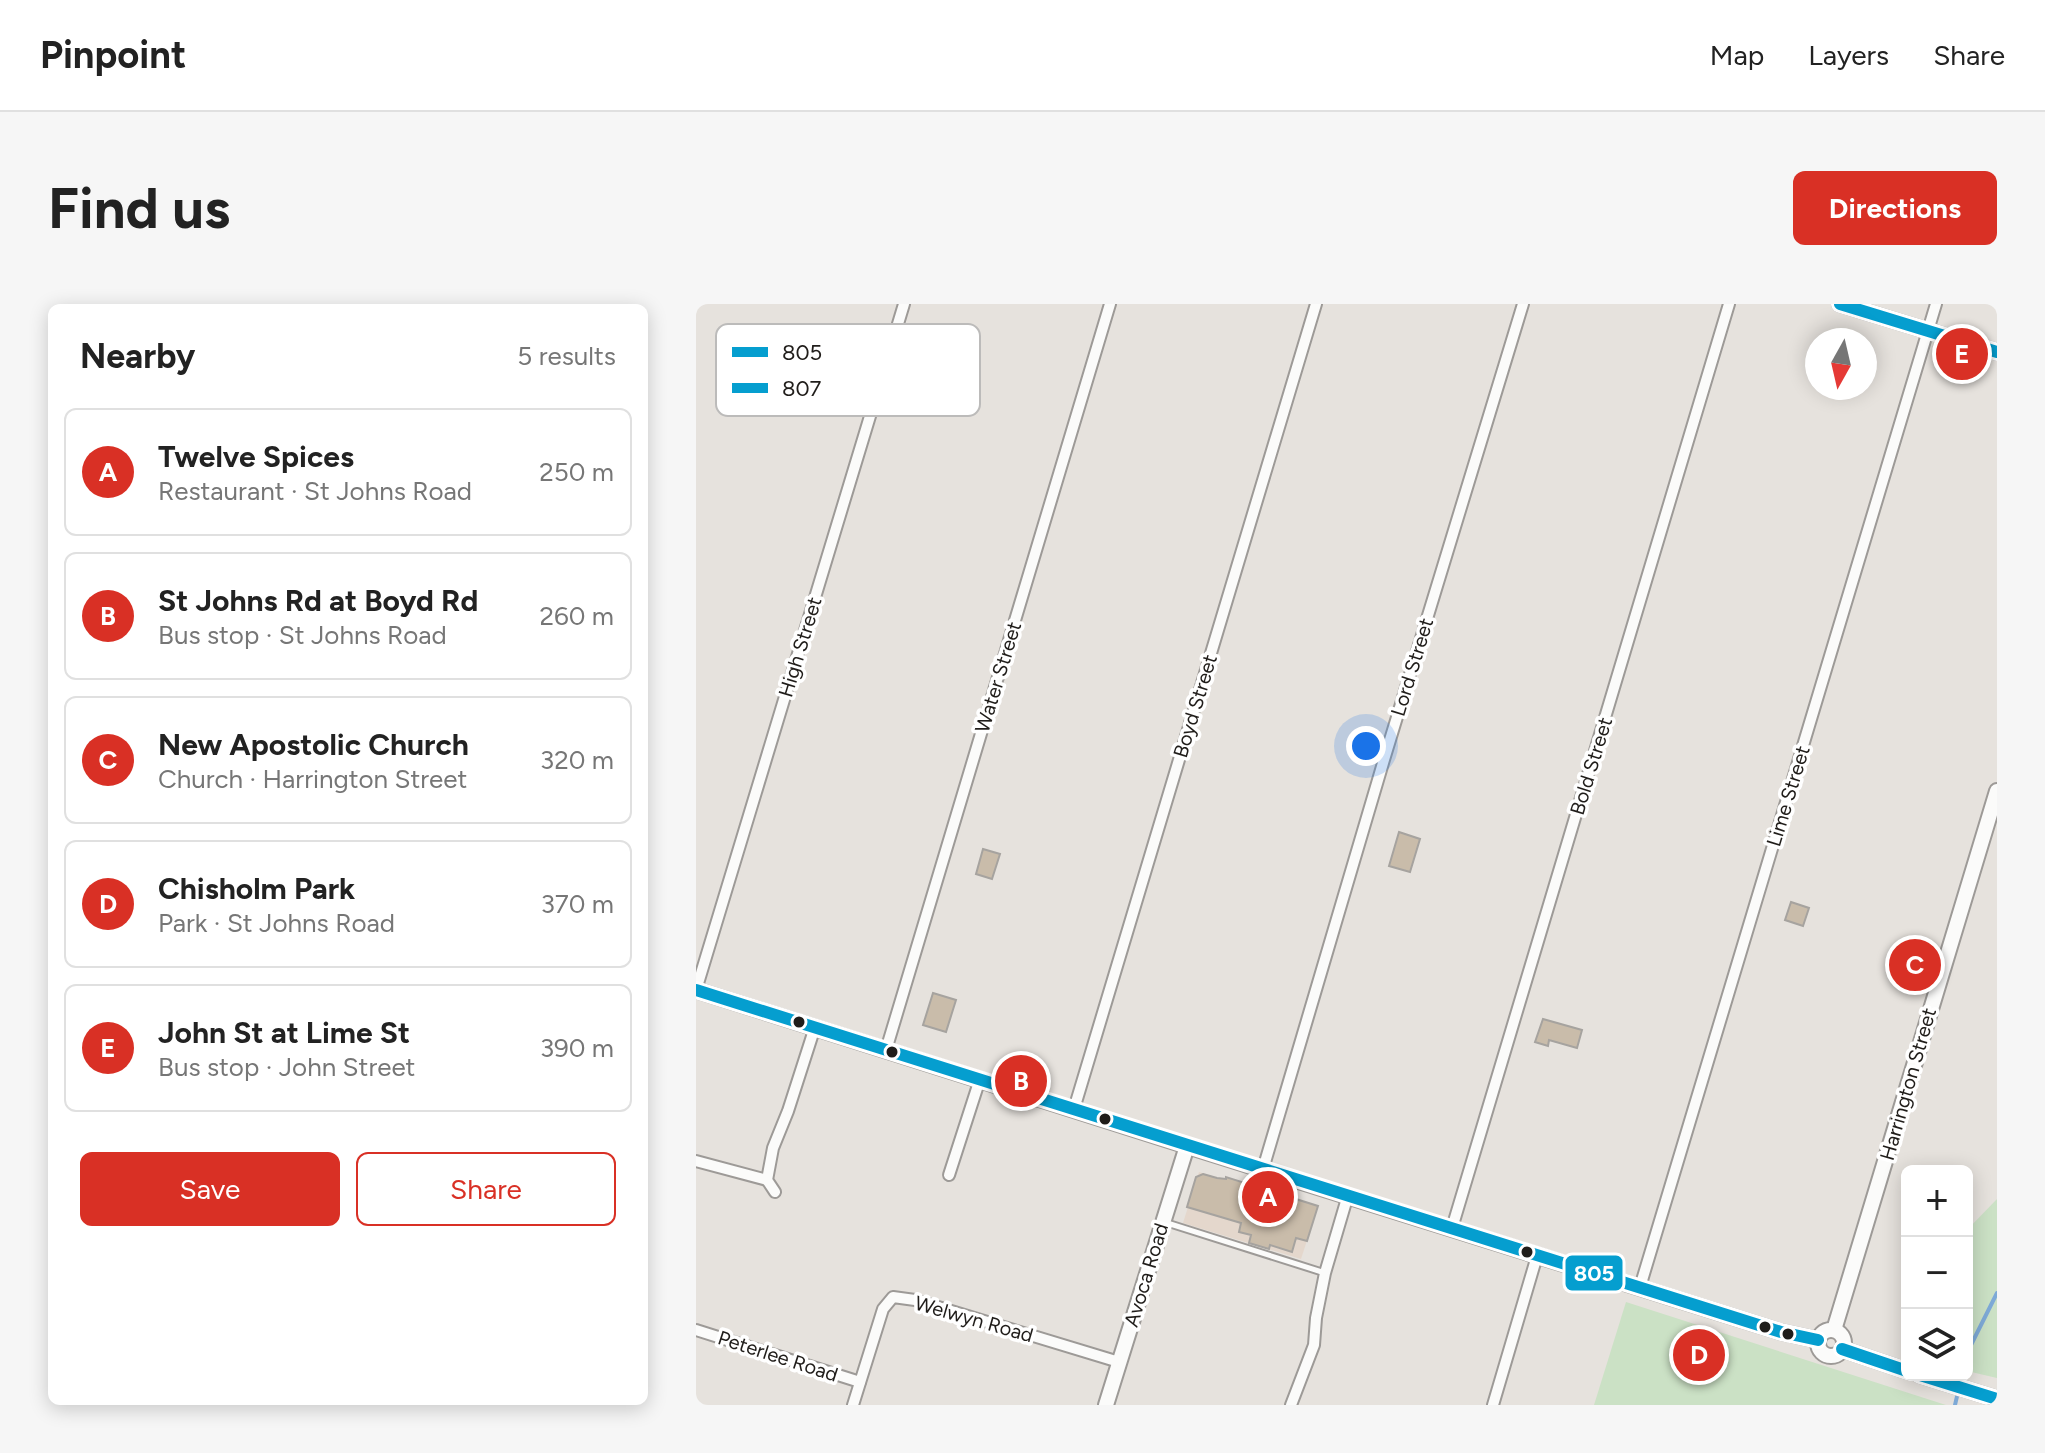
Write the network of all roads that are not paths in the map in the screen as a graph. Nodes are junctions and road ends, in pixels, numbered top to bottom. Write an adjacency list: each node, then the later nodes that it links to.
1 (904, 304): 8 (street, High Street)
2 (1110, 304): 15 (street, Water Street)
3 (1316, 304): 17 (street, Boyd Street)
4 (1523, 304): 20 (street, Lord Street)
5 (1729, 304): 26 (street, Bold Street)
6 (1840, 304): 9 (main road)
7 (1936, 304): 9 (street, Lime Street)
8 (898, 324)
9 (1928, 330): 10 (main road); 29 (street, Lime Street)
10 (1997, 352)
11 (870, 416): 13 (street, High Street)
12 (1997, 791): 31 (main road, Harrington Street)
13 (696, 990): 14 (main road)
14 (815, 1027): 15 (main road); 22 (street)
15 (886, 1050): 16 (main road)
16 (980, 1079): 17 (main road); 21 (street)
17 (1074, 1109): 18 (main road)
18 (1187, 1146): 20 (main road); 25 (main road, Avoca Road)
19 (696, 1161): 22 (street)
20 (1263, 1169): 24 (main road)
21 (949, 1175)
22 (767, 1180): 23 (street)
23 (775, 1192)
24 (1348, 1195): 26 (main road); 28 (street)
25 (1163, 1222): 28 (lane); 34 (main road, Avoca Road)
26 (1452, 1228): 27 (main road)
27 (1537, 1256): 29 (main road); 42 (street)
28 (1325, 1273): 41 (street)
29 (1640, 1287): 32 (main road)
30 (696, 1330): 37 (street, Peterlee Road)
31 (1834, 1330): 32 (main road); 33 (main road)
32 (1818, 1340): 33 (main road)
33 (1842, 1349): 35 (main road)
34 (1119, 1362): 37 (street, Welwyn Road); 40 (main road, Avoca Road)
35 (1901, 1369)
36 (1937, 1381): 38 (main road)
37 (860, 1382): 39 (street, Welwyn Road)
38 (1997, 1399)
39 (853, 1405)
40 (1106, 1405)
41 (1291, 1405)
42 (1493, 1405)

